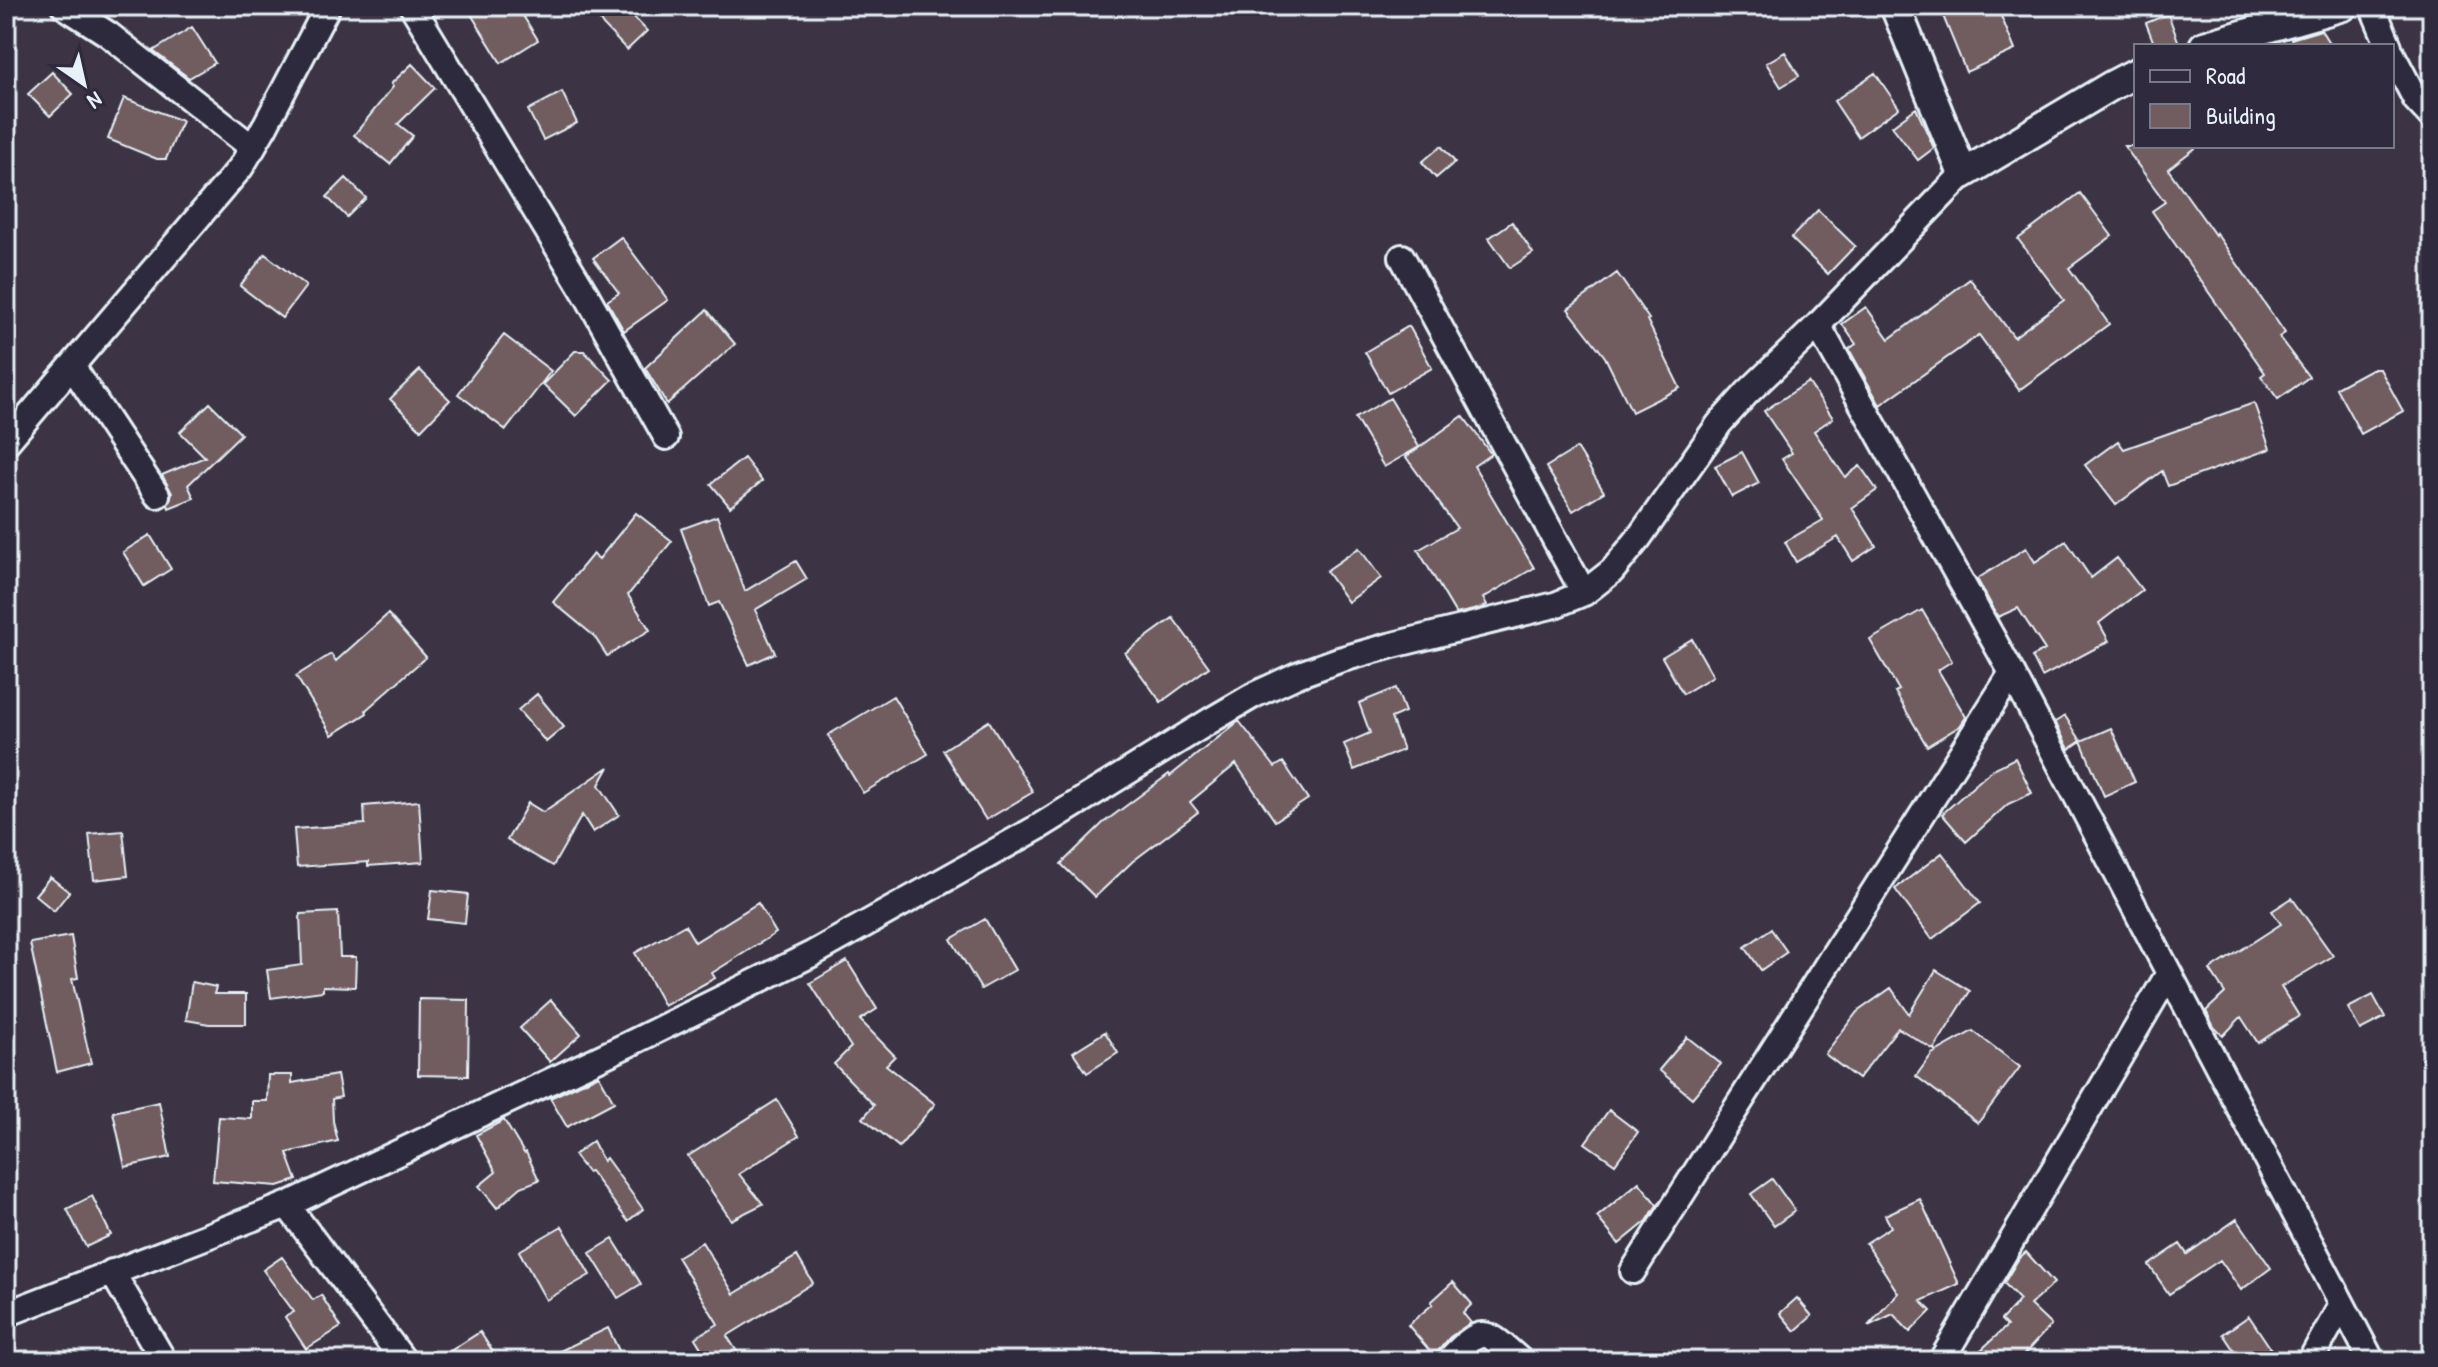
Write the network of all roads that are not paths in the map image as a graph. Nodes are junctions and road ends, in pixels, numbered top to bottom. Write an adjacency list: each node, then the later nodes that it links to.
1 (64, 6): 12 (street)
2 (328, 6): 12 (street)
3 (412, 6): 17 (street)
4 (1895, 6): 13 (street)
5 (2343, 6): 7 (street)
6 (2372, 6): 8 (street)
7 (2211, 44)
8 (2388, 44)
9 (2394, 58): 11 (street)
10 (2134, 74): 13 (street)
11 (2432, 117)
12 (253, 148): 16 (street)
13 (1963, 174): 15 (street)
14 (1402, 257): 20 (street)
15 (1818, 325): 20 (street); 21 (street)
16 (72, 366): 18 (street); 19 (street)
17 (666, 437)
18 (6, 443)
19 (157, 495)
20 (1584, 593): 23 (street)
21 (2012, 673): 22 (street); 24 (street)
22 (2169, 973): 26 (street); 32 (street)
23 (287, 1205): 25 (street); 29 (street)
24 (1633, 1271)
25 (112, 1272): 27 (street); 28 (street)
26 (2342, 1304): 33 (street); 34 (street)
27 (6, 1314)
28 (164, 1361)
29 (404, 1361)
30 (1448, 1361): 31 (street)
31 (1521, 1361)
32 (1941, 1361)
33 (2310, 1361)
34 (2372, 1361)

